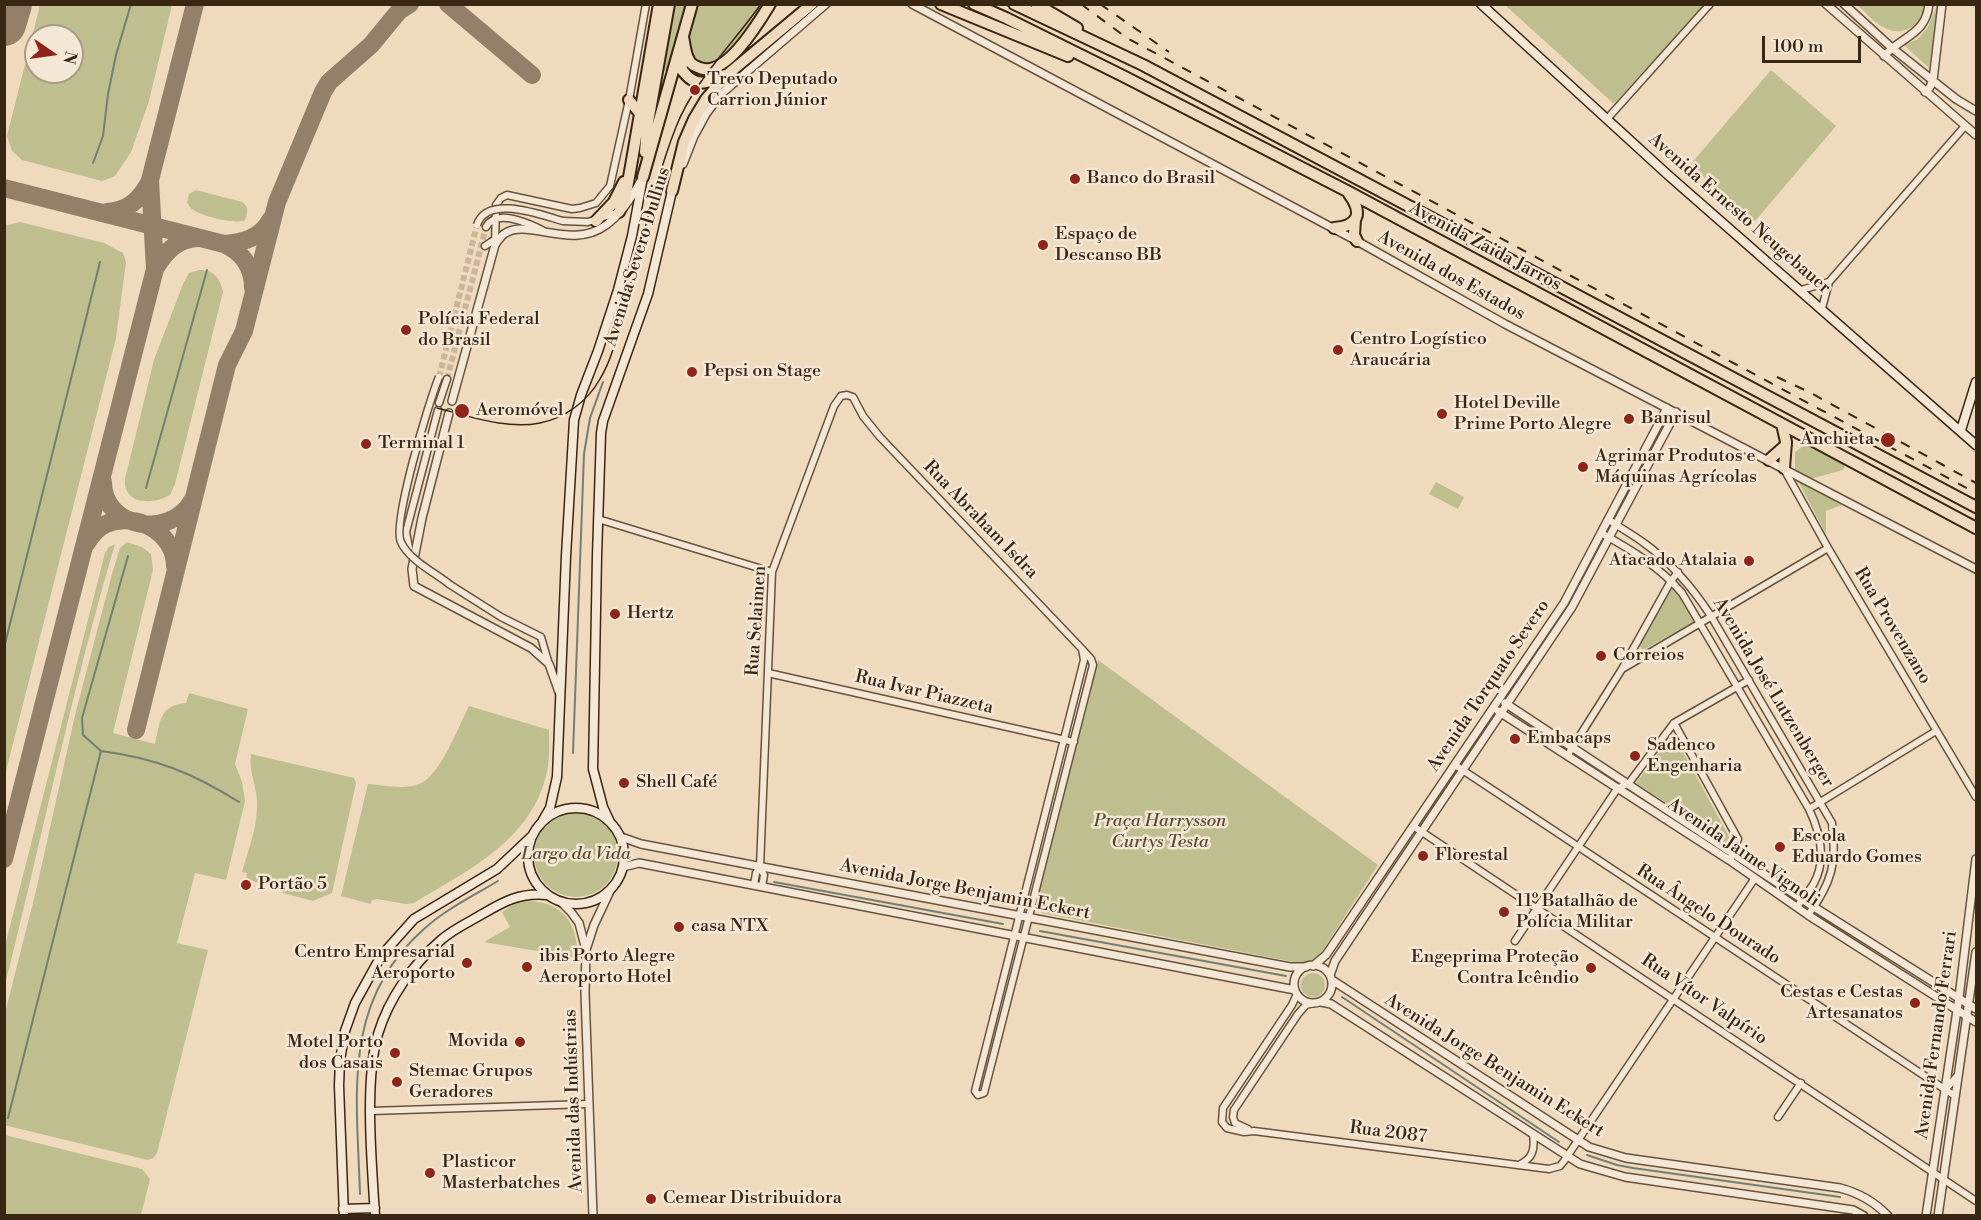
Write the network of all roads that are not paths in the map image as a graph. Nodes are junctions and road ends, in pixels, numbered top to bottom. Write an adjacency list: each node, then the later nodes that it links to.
1 (646, 4): 29 (street)
2 (659, 4): 31 (highway)
3 (669, 4): 36 (highway)
4 (692, 4): 21 (highway)
5 (770, 4): 21 (highway)
6 (826, 4): 38 (street, Avenida Severo Dullius)
7 (912, 4): 45 (street, Avenida dos Estados)
8 (941, 4): 26 (highway)
9 (974, 4): 26 (highway, Avenida Zaida Jarros)
10 (1014, 4): 24 (highway, Avenida Zaida Jarros)
11 (1036, 4): 20 (highway)
12 (1047, 4): 20 (street)
13 (1481, 4): 32 (main road, Avenida Ernesto Neugebauer)
14 (1710, 4): 32 (street)
15 (1826, 4): 23 (street)
16 (1844, 4): 22 (street)
17 (1929, 4): 22 (street)
18 (1942, 4): 27 (street)
19 (808, 7): 25 (highway)
20 (1071, 24): 24 (highway)
21 (683, 34): 25 (highway); 36 (highway)
22 (1892, 48): 23 (street); 27 (street)
23 (1884, 56): 28 (street)
24 (1143, 65): 71 (highway, Avenida Zaida Jarros)
25 (728, 74): 38 (highway)
26 (1125, 77): 37 (highway, Avenida Zaida Jarros)
27 (1933, 80): 28 (street); 30 (street)
28 (1925, 92): 33 (street)
29 (629, 100): 31 (highway); 40 (street)
30 (1977, 111)
31 (641, 115): 35 (highway)
32 (1607, 119): 51 (main road, Avenida Ernesto Neugebauer)
33 (1965, 126): 34 (street); 50 (street)
34 (1977, 135)
35 (631, 166): 39 (highway); 42 (highway)
36 (643, 177): 39 (street); 97 (main road, Avenida Severo Dullius)
37 (1347, 191): 41 (highway); 63 (highway, Avenida Zaida Jarros)
38 (672, 192): 72 (main road, Avenida Severo Dullius)
39 (620, 212): 42 (street); 46 (street)
40 (494, 219): 44 (street); 46 (street); 48 (street)
41 (1355, 219): 45 (highway); 47 (highway)
42 (596, 221): 43 (street, bridge)
43 (477, 225)
44 (486, 227)
45 (1334, 228): 47 (street, Avenida dos Estados)
46 (547, 232): 48 (street)
47 (1357, 241): 59 (street, Avenida dos Estados)
48 (495, 242): 49 (street); 57 (street)
49 (485, 246)
50 (1829, 282): 51 (street); 52 (street)
51 (1801, 290): 52 (main road, Avenida Ernesto Neugebauer)
52 (1822, 308): 64 (main road, Avenida Ernesto Neugebauer)
53 (439, 377): 89 (street, bridge)
54 (447, 379): 58 (street)
55 (1977, 382): 64 (main road)
56 (847, 395): 81 (street, Rua Selaimen); 87 (street, Rua Abraham Isdra)
57 (452, 401)
58 (440, 403)
59 (1667, 408): 61 (street, Avenida dos Estados); 68 (street, Avenida Torquato Severo)
60 (438, 410): 78 (street)
61 (1676, 412): 67 (street, Avenida dos Estados); 70 (street, Avenida Torquato Severo)
62 (449, 413): 89 (street)
63 (1782, 424): 65 (highway); 75 (highway, Avenida Zaida Jarros)
64 (1961, 430): 66 (main road, Avenida Ernesto Neugebauer)
65 (1786, 445): 67 (highway); 69 (highway)
66 (1977, 445)
67 (1768, 460): 69 (street, Avenida dos Estados)
68 (1637, 465): 70 (street); 73 (street, Avenida Torquato Severo)
69 (1784, 468): 79 (street, Rua Provenzano); 80 (street, Avenida dos Estados)
70 (1645, 471): 74 (street, Avenida Torquato Severo)
71 (1977, 507)
72 (598, 519): 81 (street); 113 (main road, Avenida Severo Dullius)
73 (1608, 519): 74 (street, Avenida José Lutzenberger); 76 (street, Avenida Torquato Severo)
74 (1616, 525): 77 (street, Avenida Torquato Severo); 82 (street, Avenida José Lutzenberger)
75 (1977, 528)
76 (1601, 533): 77 (street, Avenida José Lutzenberger); 86 (street, Avenida Torquato Severo)
77 (1609, 538): 83 (street, Avenida José Lutzenberger); 88 (street, Avenida Torquato Severo)
78 (409, 548)
79 (1828, 548): 84 (street); 100 (street, Rua Provenzano)
80 (1977, 569)
81 (772, 572): 91 (street, Rua Selaimen)
82 (1678, 572): 83 (street); 84 (street, Avenida José Lutzenberger)
83 (1671, 580): 85 (street, Avenida José Lutzenberger); 90 (street)
84 (1711, 616): 85 (street); 92 (street, Avenida José Lutzenberger)
85 (1700, 622): 90 (street); 93 (street, Avenida José Lutzenberger)
86 (1533, 648): 88 (street); 94 (street, Avenida Torquato Severo)
87 (1082, 649): 101 (street); 102 (street, Rua Abraham Isdra)
88 (1541, 654): 95 (street, Avenida Torquato Severo)
89 (548, 661): 97 (street)
90 (1622, 669): 103 (street)
91 (768, 673): 101 (street, Rua Ivar Piazzeta); 122 (street, Rua Selaimen)
92 (1749, 680): 93 (street); 110 (street, Avenida José Lutzenberger)
93 (1737, 687): 99 (street); 111 (street, Avenida José Lutzenberger)
94 (1499, 699): 95 (street, Avenida Jaime Vignoli); 96 (street, Avenida Torquato Severo)
95 (1507, 704): 98 (street, Avenida Torquato Severo); 103 (street, Avenida Jaime Vignoli)
96 (1493, 708): 98 (street, Avenida Jaime Vignoli); 105 (street, Avenida Torquato Severo)
97 (561, 713): 112 (main road, Avenida Severo Dullius)
98 (1501, 713): 104 (street, Avenida Jaime Vignoli); 106 (street, Avenida Torquato Severo)
99 (1674, 723): 107 (street); 119 (street)
100 (1936, 731): 109 (street, Rua Provenzano); 110 (street)
101 (1064, 740): 102 (street, Rua Ivar Piazzeta); 135 (street)
102 (1074, 742): 136 (street)
103 (1572, 748): 104 (street); 107 (street, Avenida Jaime Vignoli)
104 (1567, 756): 108 (street, Avenida Jaime Vignoli)
105 (1455, 765): 106 (street, Rua Ângelo Dourado); 114 (street, Avenida Torquato Severo)
106 (1463, 770): 115 (street, Avenida Torquato Severo); 118 (street, Rua Ângelo Dourado)
107 (1629, 783): 108 (street); 119 (street, Avenida Jaime Vignoli)
108 (1617, 789): 118 (street); 119 (street, Avenida Jaime Vignoli)
109 (1977, 797)
110 (1821, 803): 111 (street); 132 (street, Avenida José Lutzenberger)
111 (1809, 809): 129 (street, Avenida José Lutzenberger)
112 (543, 820): 113 (main road); 116 (main road)
113 (610, 822): 117 (main road)
114 (1413, 826): 115 (street, Rua Vítor Valpírio); 143 (street, Avenida Torquato Severo)
115 (1422, 831): 133 (street, Rua Vítor Valpírio); 144 (street, Avenida Torquato Severo)
116 (532, 836): 128 (main road); 169 (main road)
117 (621, 837): 121 (main road); 122 (street, Avenida Jorge Benjamin Eckert)
118 (1578, 846): 133 (street); 139 (street, Rua Ângelo Dourado)
119 (1732, 857): 124 (street, Avenida Jaime Vignoli); 129 (street, Avenida Jaime Vignoli)
120 (1977, 859): 123 (street, Avenida Fernando Ferrari)
121 (623, 867): 125 (street, Avenida Jorge Benjamin Eckert); 127 (main road)
122 (760, 867): 125 (street, Rua Selaimen); 126 (street, Rua Selaimen); 135 (street, Avenida Jorge Benjamin Eckert)
123 (1976, 869): 146 (street, Avenida Fernando Ferrari)
124 (1755, 878): 131 (street, Avenida Jaime Vignoli); 139 (street)
125 (753, 885): 126 (street, Avenida Jorge Benjamin Eckert)
126 (762, 887): 137 (street, Avenida Jorge Benjamin Eckert)
127 (611, 889): 130 (main road); 141 (street, Avenida das Indústrias)
128 (548, 895): 130 (main road); 159 (main road)
129 (1802, 899): 131 (street, Avenida José Lutzenberger); 132 (street, Avenida Jaime Vignoli)
130 (561, 902): 141 (street, Avenida das Indústrias)
131 (1797, 907): 134 (street, Avenida Jaime Vignoli)
132 (1814, 907): 134 (street, Avenida José Lutzenberger); 146 (street, Avenida Jaime Vignoli)
133 (1537, 908): 140 (street); 147 (street, Rua Vítor Valpírio)
134 (1808, 915): 150 (street, Avenida Jaime Vignoli)
135 (1019, 916): 136 (street, Avenida Jorge Benjamin Eckert); 137 (street)
136 (1029, 917): 138 (street); 143 (street, Avenida Jorge Benjamin Eckert)
137 (1014, 935): 138 (street, Avenida Jorge Benjamin Eckert); 138 (street)
138 (1024, 937): 145 (street, Avenida Jorge Benjamin Eckert)
139 (1715, 937): 147 (street); 156 (street, Rua Ângelo Dourado)
140 (1515, 940)
141 (586, 950): 158 (street, Avenida das Indústrias)
142 (1977, 952): 149 (street, Avenida Fernando Ferrari)
143 (1309, 966): 144 (street); 145 (street)
144 (1331, 977): 148 (street); 163 (street, Avenida Jorge Benjamin Eckert)
145 (1296, 992): 148 (street); 161 (street, Rua 2087)
146 (1959, 997): 149 (street, Avenida Jaime Vignoli); 150 (street, Avenida Fernando Ferrari)
147 (1674, 998): 155 (street, Rua Vítor Valpírio); 163 (street)
148 (1318, 1003): 161 (street); 162 (street, Avenida Jorge Benjamin Eckert)
149 (1969, 1003): 151 (street, Avenida Jaime Vignoli); 152 (street, Avenida Fernando Ferrari)
150 (1958, 1009): 152 (street, Avenida Jaime Vignoli); 156 (street, Avenida Fernando Ferrari)
151 (1977, 1009)
152 (1967, 1015): 153 (street, Avenida Jaime Vignoli); 154 (street, Avenida Fernando Ferrari)
153 (1977, 1022)
154 (1959, 1073): 156 (street); 157 (street, Avenida Fernando Ferrari)
155 (1801, 1083): 160 (street); 166 (street, Rua Vítor Valpírio)
156 (1945, 1090): 157 (street, Rua Ângelo Dourado); 166 (street, Avenida Fernando Ferrari)
157 (1955, 1096): 167 (street, Avenida Fernando Ferrari)
158 (588, 1104): 159 (street); 171 (street, Avenida das Indústrias)
159 (371, 1111): 170 (main road)
160 (1778, 1117)
161 (1254, 1131): 165 (street, Rua 2087)
162 (1533, 1134): 164 (street, Avenida Jorge Benjamin Eckert); 165 (street)
163 (1578, 1141): 164 (street); 173 (street, Avenida Jorge Benjamin Eckert)
164 (1566, 1159): 165 (street, Rua 2087); 172 (street, Avenida Jorge Benjamin Eckert)
165 (1518, 1165)
166 (1933, 1171): 167 (street, Rua Vítor Valpírio); 174 (street, Avenida Fernando Ferrari)
167 (1943, 1178): 168 (street, Rua Vítor Valpírio); 175 (street, Avenida Fernando Ferrari)
168 (1977, 1201)
169 (344, 1212): 170 (main road)
170 (375, 1212)
171 (593, 1215)
172 (1864, 1215)
173 (1888, 1215)
174 (1926, 1215)
175 (1938, 1215)

